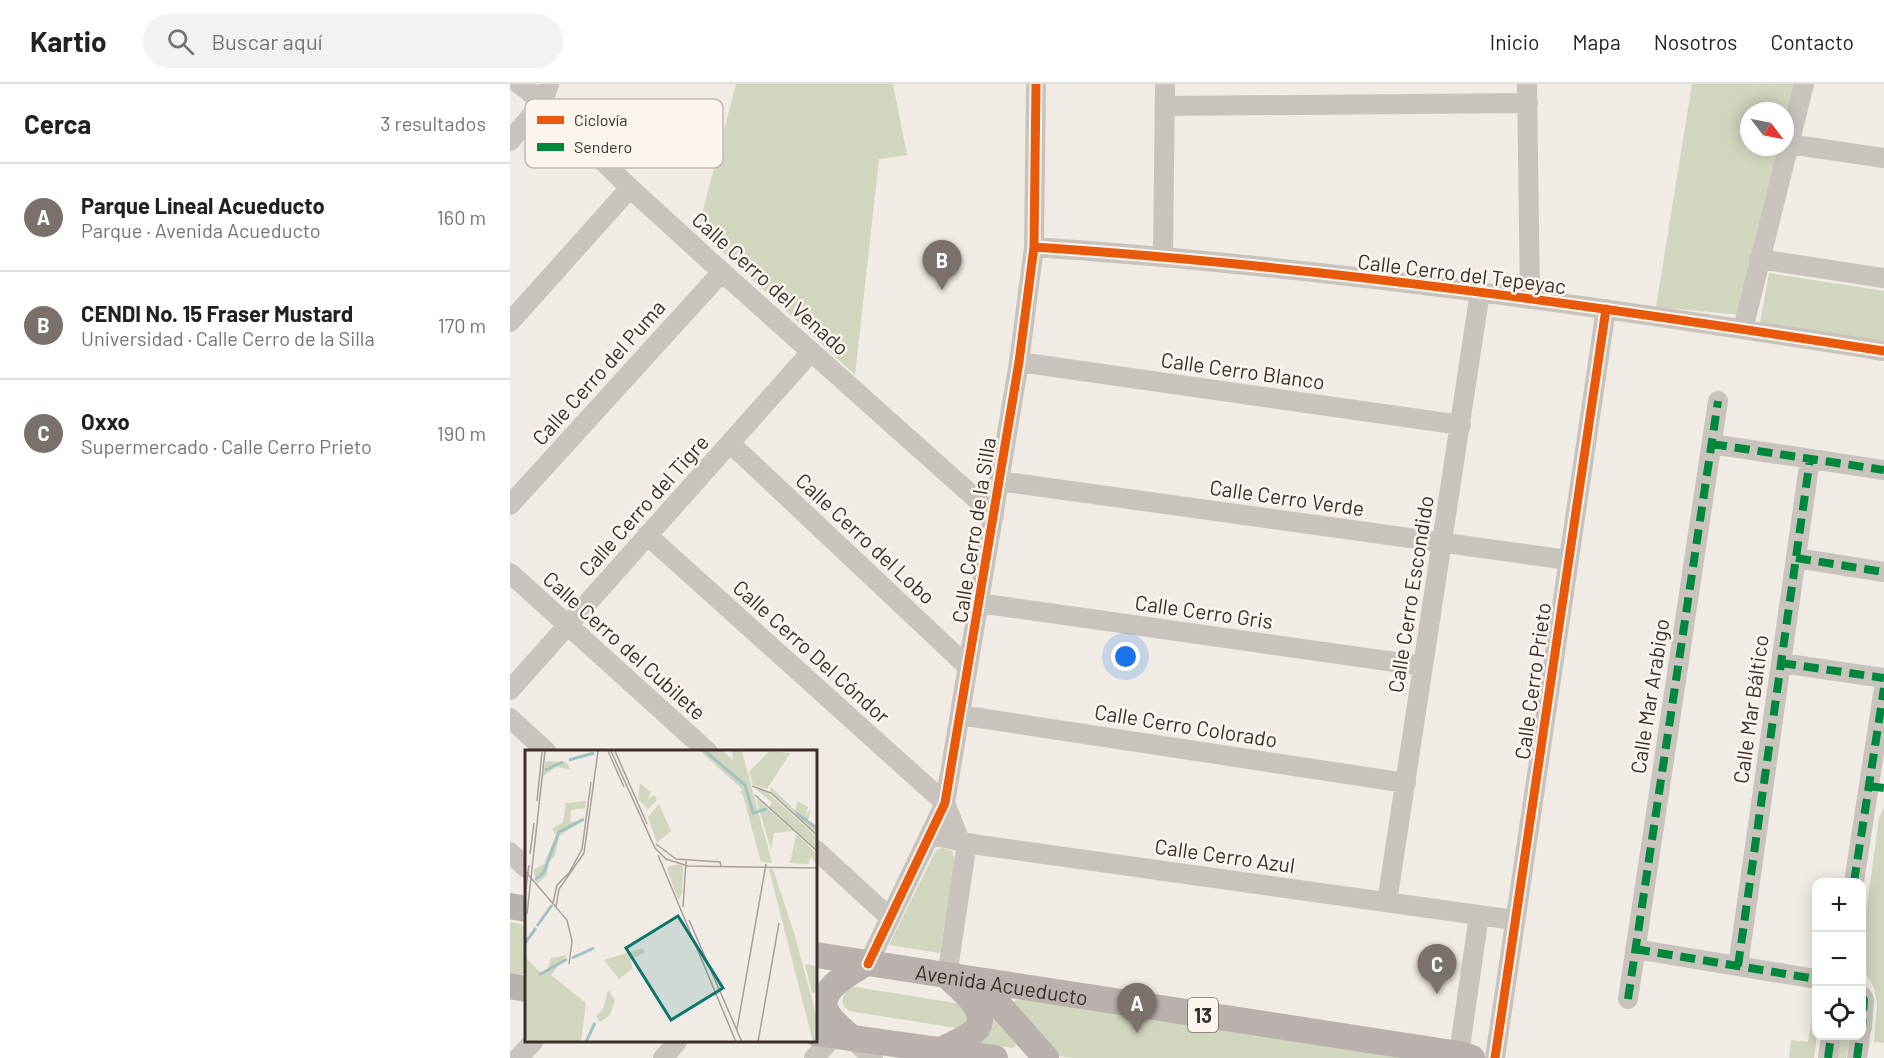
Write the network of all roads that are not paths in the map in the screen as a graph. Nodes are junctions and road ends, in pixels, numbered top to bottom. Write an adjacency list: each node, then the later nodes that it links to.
1 (519, 84): 5 (street, Calle Cerro del Venado)
2 (1036, 84): 16 (street, Calle Cerro de la Silla)
3 (1165, 84): 7 (street)
4 (1804, 84): 9 (street)
5 (546, 93)
6 (1528, 94): 7 (street); 22 (street)
7 (1165, 106): 17 (street)
8 (525, 121): 10 (street)
9 (1794, 124)
10 (510, 141)
11 (1794, 145): 13 (street)
12 (1786, 156): 18 (street)
13 (1884, 158)
14 (612, 168): 15 (street, Calle Cerro del Venado)
15 (630, 188): 19 (street, Calle Cerro del Venado); 24 (street)
16 (1034, 247): 17 (street, Calle Cerro del Tepeyac); 28 (street, Calle Cerro de la Silla)
17 (1163, 256): 21 (street, Calle Cerro del Tepeyac)
18 (1760, 260): 20 (street); 25 (street)
19 (722, 272): 26 (street, Calle Cerro del Venado); 36 (street, Calle Cerro del Puma)
20 (1884, 278)
21 (1480, 292): 22 (street, Calle Cerro del Tepeyac); 30 (street, Calle Cerro Escondido)
22 (1530, 299): 23 (street, Calle Cerro del Tepeyac)
23 (1606, 309): 25 (street, Calle Cerro del Tepeyac); 41 (street, Calle Cerro Prieto)
24 (510, 322)
25 (1743, 329): 27 (street, Calle Cerro del Tepeyac)
26 (811, 351): 31 (street, Calle Cerro del Tigre); 37 (street, Calle Cerro del Venado)
27 (1884, 351)
28 (1019, 362): 30 (street, Calle Cerro Blanco); 35 (street, Calle Cerro de la Silla)
29 (1718, 401): 32 (street, Calle Mar Arabigo)
30 (1461, 425): 39 (street, Calle Cerro Escondido)
31 (730, 443): 38 (street, Calle Cerro del Tigre); 48 (street, Calle Cerro del Lobo)
32 (1712, 444): 33 (street); 71 (street, Calle Mar Arabigo)
33 (1810, 459): 34 (street); 40 (street, Calle Mar Báltico)
34 (1884, 470)
35 (999, 481): 37 (street, Calle Cerro de la Silla); 39 (street, Calle Cerro Verde)
36 (510, 505)
37 (994, 515): 44 (street, Calle Cerro de la Silla)
38 (647, 535): 45 (street, Calle Cerro del Tigre); 58 (street, Calle Cerro Del Cóndor)
39 (1441, 543): 41 (street, Calle Cerro Verde); 47 (street, Calle Cerro Escondido)
40 (1796, 558): 42 (street); 46 (street, Calle Mar Báltico)
41 (1568, 560): 70 (street, Calle Cerro Prieto)
42 (1884, 572)
43 (510, 573): 45 (street, Calle Cerro del Cubilete)
44 (979, 603): 47 (street, Calle Cerro Gris); 48 (street, Calle Cerro de la Silla)
45 (568, 624): 51 (street, Calle Cerro del Tigre); 55 (street, Calle Cerro del Cubilete)
46 (1781, 663): 49 (street); 74 (street, Calle Mar Báltico)
47 (1423, 666): 56 (street, Calle Cerro Escondido)
48 (968, 668): 52 (street, Calle Cerro de la Silla)
49 (1884, 678)
50 (1884, 688): 57 (street)
51 (510, 690)
52 (960, 715): 56 (street, Calle Cerro Colorado); 58 (street, Calle Cerro de la Silla)
53 (510, 718): 54 (street)
54 (545, 750)
55 (706, 750)
56 (1406, 783): 65 (street, Calle Cerro Escondido)
57 (1876, 787): 64 (street)
58 (945, 803): 59 (street, Calle Cerro de la Silla); 60 (street)
59 (930, 835): 60 (street, Calle Cerro Azul); 69 (street, Calle Cerro de la Silla)
60 (964, 842): 65 (street, Calle Cerro Azul); 75 (street)
61 (510, 852): 63 (street)
62 (818, 852): 69 (street)
63 (525, 867)
64 (1855, 878)
65 (1387, 902): 68 (street, Calle Cerro Azul)
66 (510, 906): 67 (main road)
67 (525, 909)
68 (1479, 915): 70 (street, Calle Cerro Azul); 87 (street)
69 (890, 918): 73 (street, Calle Cerro de la Silla)
70 (1515, 920): 94 (street, Calle Cerro Prieto)
71 (1635, 949): 74 (street); 80 (street, Calle Mar Arabigo)
72 (818, 955): 73 (main road, Avenida Acueducto / 13)
73 (867, 963): 75 (main road, Avenida Acueducto / 13); 81 (main road)
74 (1738, 966): 76 (street)
75 (947, 976): 77 (main road, Avenida Acueducto / 13); 86 (main road)
76 (1812, 977)
77 (978, 981): 87 (main road, Avenida Acueducto / 13); 93 (main road)
78 (510, 987): 79 (main road)
79 (525, 989)
80 (1628, 999)
81 (829, 1024): 86 (main road); 90 (street); 91 (street)
82 (1830, 1040): 95 (street)
83 (1859, 1040): 96 (street)
84 (531, 1043): 88 (street)
85 (675, 1043): 89 (street)
86 (941, 1050): 92 (main road)
87 (1466, 1056)
88 (518, 1058)
89 (663, 1058)
90 (814, 1058)
91 (873, 1058)
92 (994, 1058)
93 (1046, 1058)
94 (1495, 1058)
95 (1828, 1058)
96 (1857, 1058)

